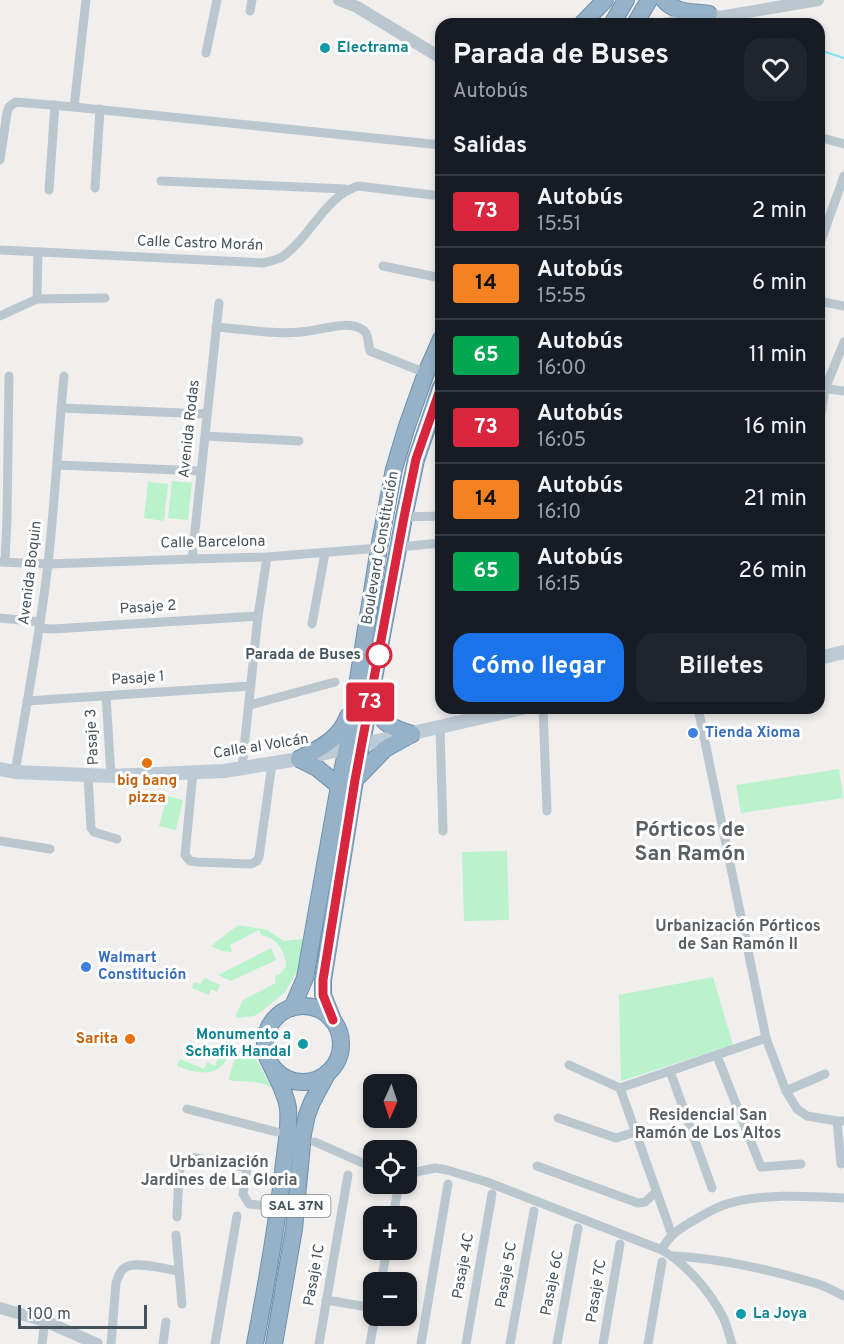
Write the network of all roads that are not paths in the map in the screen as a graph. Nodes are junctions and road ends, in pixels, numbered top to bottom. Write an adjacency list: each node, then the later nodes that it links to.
1 (86, 0): 20 (street)
2 (217, 0): 17 (street)
3 (252, 0): 11 (street)
4 (339, 0): 10 (street)
5 (626, 0): 13 (highway)
6 (649, 0): 14 (highway)
7 (664, 0): 15 (highway)
8 (818, 0): 16 (street)
9 (603, 2): 12 (highway)
10 (359, 4): 18 (street)
11 (250, 11)
12 (588, 18)
13 (616, 18)
14 (638, 18)
15 (713, 18)
16 (738, 18)
17 (206, 52)
18 (435, 57)
19 (55, 105): 20 (street); 25 (street); 30 (street)
20 (74, 107): 21 (street)
21 (100, 109): 23 (street); 28 (street)
22 (825, 139): 24 (street)
23 (435, 144)
24 (844, 144)
25 (0, 160)
26 (844, 176): 32 (street)
27 (161, 181): 29 (street)
28 (95, 188)
29 (346, 189): 31 (street); 34 (street, Calle Castro Morán)
30 (49, 190)
31 (435, 195)
32 (825, 229)
33 (0, 250): 34 (street, Calle Castro Morán)
34 (38, 252): 38 (street)
35 (383, 266): 36 (street)
36 (435, 277)
37 (105, 298): 38 (street)
38 (37, 299): 42 (street)
39 (219, 303): 43 (street, Avenida Rodas)
40 (825, 303): 41 (street)
41 (844, 306)
42 (0, 316)
43 (216, 327): 46 (street); 54 (street, Avenida Rodas)
44 (844, 342): 49 (street)
45 (435, 353): 46 (highway, Boulevard Constitución / SAL 37N)
46 (426, 373): 64 (highway, Boulevard Constitución / SAL 37N)
47 (9, 376): 55 (street)
48 (64, 376): 53 (street, Avenida Boquin)
49 (825, 382)
50 (825, 388): 51 (street)
51 (844, 391)
52 (435, 404): 61 (highway, Boulevard Constitución / SAL 37N)
53 (61, 408): 54 (street); 58 (street, Avenida Boquin)
54 (207, 414): 56 (street, Avenida Rodas)
55 (4, 419): 68 (street)
56 (205, 436): 57 (street); 59 (street, Avenida Rodas)
57 (300, 441)
58 (58, 465): 59 (street); 69 (street, Avenida Boquin)
59 (201, 471): 66 (street, Avenida Rodas)
60 (435, 516): 61 (street)
61 (404, 517): 63 (highway, Boulevard Constitución / SAL 37N)
62 (435, 544): 63 (street)
63 (399, 547): 79 (highway, Boulevard Constitución / SAL 37N)
64 (379, 548): 65 (street, Calle Barcelona); 79 (highway, Boulevard Constitución / SAL 37N)
65 (325, 553): 67 (street, Calle Barcelona); 72 (street)
66 (192, 558): 67 (street, Calle Barcelona); 69 (street, Calle Barcelona)
67 (267, 558): 70 (street)
68 (2, 562): 69 (street, Calle Barcelona)
69 (48, 564): 73 (street, Avenida Boquin)
70 (258, 616): 73 (street, Pasaje 2); 77 (street)
71 (0, 618): 73 (street, Pasaje 2)
72 (312, 624)
73 (40, 625): 80 (street, Avenida Boquin)
74 (844, 652): 75 (main road)
75 (825, 657)
76 (335, 682): 81 (street)
77 (251, 686): 78 (street, Pasaje 1); 81 (street)
78 (106, 696): 80 (street, Pasaje 1); 95 (street, Pasaje 3)
79 (363, 698): 86 (highway); 87 (highway, Boulevard Constitución / SAL 37N); 88 (highway)
80 (27, 701): 92 (street, Avenida Boquin)
81 (250, 705): 90 (street)
82 (496, 714): 85 (main road, Calle al Volcán)
83 (543, 714): 98 (street)
84 (699, 714): 105 (street)
85 (440, 727): 86 (main road, Calle al Volcán); 99 (street)
86 (412, 734): 87 (main road, Calle al Volcán); 96 (highway)
87 (355, 747): 88 (main road, Calle al Volcán); 96 (highway, Boulevard Constitución / SAL 37N); 97 (highway, Boulevard Constitución / SAL 37N)
88 (299, 759): 89 (main road, Calle al Volcán); 97 (highway)
89 (272, 764): 90 (main road, Calle al Volcán); 93 (street)
90 (242, 768): 93 (main road, Calle al Volcán)
91 (0, 770): 92 (main road, Calle al Volcán)
92 (15, 772): 94 (main road, Calle al Volcán)
93 (193, 772): 95 (main road, Calle al Volcán)
94 (87, 776): 95 (main road, Calle al Volcán); 100 (street)
95 (111, 776)
96 (355, 780): 104 (highway, Boulevard Constitución / SAL 37N)
97 (339, 786): 103 (highway, Boulevard Constitución / SAL 37N)
98 (547, 811)
99 (443, 831)
100 (117, 839)
101 (0, 841): 102 (street)
102 (50, 849)
103 (292, 1008): 104 (highway); 107 (highway, SAL 37N)
104 (333, 1020): 110 (highway, SAL 37N)
105 (766, 1038): 106 (street); 113 (street)
106 (717, 1056): 109 (street); 121 (street)
107 (271, 1065): 110 (highway); 131 (highway, SAL 37N)
108 (570, 1065): 112 (street)
109 (670, 1071): 112 (street); 127 (street)
110 (328, 1072): 157 (highway, SAL 37N)
111 (825, 1074): 113 (street)
112 (620, 1088): 118 (street)
113 (786, 1091): 116 (street)
114 (187, 1109): 117 (street)
115 (558, 1118): 118 (street)
116 (841, 1121): 122 (street)
117 (277, 1132)
118 (635, 1132): 128 (street)
119 (315, 1143): 120 (street)
120 (363, 1163)
121 (801, 1164)
122 (840, 1164)
123 (537, 1166): 128 (street)
124 (417, 1172): 139 (street)
125 (348, 1175): 144 (street, Pasaje 1C)
126 (448, 1184): 160 (street)
127 (712, 1188)
128 (656, 1192): 137 (street)
129 (492, 1194): 161 (street, Pasaje 4C)
130 (844, 1198): 137 (street)
131 (279, 1207): 134 (street); 156 (highway, SAL 37N)
132 (534, 1211): 162 (street, Pasaje 5C)
133 (237, 1216): 155 (street)
134 (177, 1217)
135 (578, 1228): 163 (street, Pasaje 6C)
136 (176, 1235): 142 (street)
137 (672, 1235): 139 (street)
138 (620, 1244): 164 (street, Pasaje 7C)
139 (662, 1250): 140 (street)
140 (672, 1256): 143 (street); 166 (street)
141 (662, 1262): 165 (street)
142 (178, 1271): 145 (street); 153 (street)
143 (844, 1296)
144 (326, 1300): 146 (street); 158 (street, Pasaje 1C)
145 (182, 1304)
146 (363, 1306)
147 (0, 1308): 148 (street)
148 (45, 1321): 151 (street); 152 (street)
149 (166, 1322): 154 (street)
150 (373, 1326): 159 (street)
151 (95, 1343)
152 (42, 1344)
153 (111, 1344)
154 (163, 1344)
155 (214, 1344)
156 (255, 1344)
157 (274, 1344)
158 (319, 1344)
159 (370, 1344)
160 (421, 1344)
161 (466, 1344)
162 (510, 1344)
163 (557, 1344)
164 (603, 1344)
165 (648, 1344)
166 (732, 1344)

